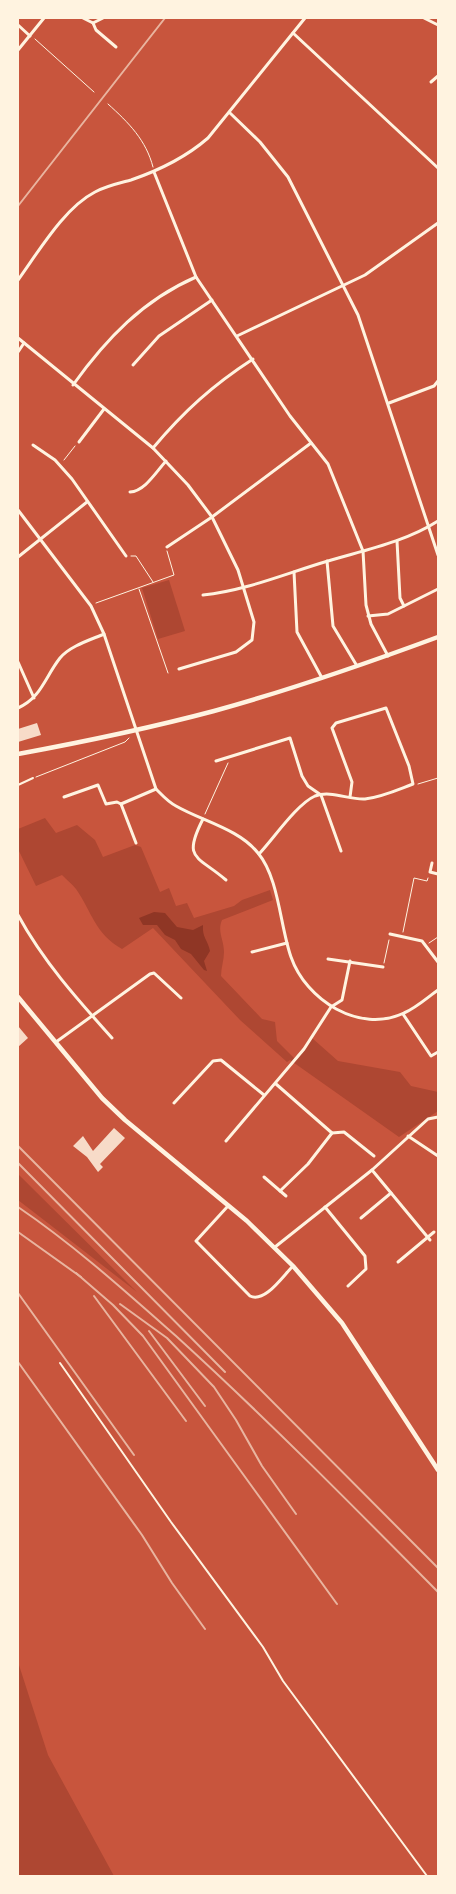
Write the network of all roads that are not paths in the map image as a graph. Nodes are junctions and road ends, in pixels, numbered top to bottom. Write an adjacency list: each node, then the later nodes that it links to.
1 (44, 18): 10 (street)
2 (83, 18): 6 (street)
3 (103, 18): 6 (street)
4 (305, 18): 9 (street)
5 (424, 18): 8 (street)
6 (93, 23): 11 (street)
7 (18, 25): 10 (street)
8 (438, 25)
9 (293, 33): 15 (street); 16 (street)
10 (30, 36): 12 (street)
11 (116, 47)
12 (18, 50)
13 (438, 76): 14 (street)
14 (431, 82)
15 (230, 112): 17 (street); 21 (street)
16 (438, 168)
17 (154, 172): 19 (street); 20 (street)
18 (438, 223): 21 (street)
19 (196, 277): 22 (street); 30 (street)
20 (18, 280)
21 (344, 287): 23 (street); 31 (street)
22 (212, 300): 23 (street); 28 (street)
23 (237, 336): 27 (street)
24 (18, 338): 25 (street)
25 (24, 343): 26 (street); 30 (street)
26 (18, 352)
27 (253, 359): 34 (street); 36 (street)
28 (133, 365)
29 (438, 381): 31 (street)
30 (73, 385): 32 (street)
31 (389, 403): 43 (street)
32 (104, 409): 33 (street); 36 (street)
33 (79, 442)
34 (311, 443): 41 (street); 47 (street)
35 (33, 445): 39 (street)
36 (152, 448): 37 (street)
37 (166, 461): 38 (street); 41 (street)
38 (130, 492)
39 (87, 502): 44 (street); 49 (street)
40 (18, 510): 44 (street)
41 (212, 517): 46 (street); 53 (street)
42 (438, 521): 43 (street)
43 (430, 526): 45 (street); 48 (street)
44 (40, 538): 50 (street); 58 (street)
45 (396, 541): 47 (street); 56 (street)
46 (167, 547)
47 (363, 551): 51 (street); 57 (street)
48 (438, 555)
49 (126, 556)
50 (18, 557)
51 (327, 561): 52 (street); 62 (street)
52 (294, 572): 53 (street); 64 (street)
53 (244, 587): 55 (street); 63 (street)
54 (438, 589): 56 (street)
55 (202, 595)
56 (404, 606): 57 (street)
57 (368, 616): 60 (street)
58 (104, 634): 65 (street); 67 (street)
59 (438, 637): 60 (street)
60 (388, 656): 62 (street)
61 (18, 662): 65 (street)
62 (356, 666): 64 (street)
63 (179, 669)
64 (322, 678): 67 (street)
65 (34, 698): 66 (street)
66 (18, 708)
67 (136, 730): 68 (street); 72 (street)
68 (18, 754)
69 (216, 761): 73 (street)
70 (33, 778): 71 (lane)
71 (18, 785)
72 (156, 789): 76 (street); 77 (street)
73 (321, 795): 75 (street); 79 (street); 80 (street)
74 (64, 797): 76 (street)
75 (350, 797): 75 (street)
76 (122, 804): 78 (street)
77 (203, 819): 80 (street); 83 (street)
78 (136, 843)
79 (341, 851)
80 (259, 854): 86 (street)
81 (432, 863): 82 (street)
82 (438, 874)
83 (226, 880)
84 (18, 915): 97 (street)
85 (390, 934): 90 (street)
86 (287, 943): 87 (street); 95 (street)
87 (252, 952)
88 (328, 959): 89 (street)
89 (350, 961): 91 (street); 95 (street)
90 (438, 962)
91 (383, 967)
92 (438, 990): 96 (street)
93 (18, 997): 99 (street)
94 (181, 998): 97 (street)
95 (331, 1007): 96 (street); 101 (street)
96 (403, 1014): 100 (street)
97 (92, 1015): 98 (street); 99 (street)
98 (112, 1038)
99 (55, 1042): 115 (street)
100 (438, 1052)
101 (276, 1084): 102 (street); 105 (street)
102 (264, 1096): 103 (street); 107 (street)
103 (174, 1103)
104 (438, 1117): 106 (street)
105 (332, 1133): 108 (street); 112 (street)
106 (408, 1136): 109 (street); 110 (street)
107 (226, 1141)
108 (374, 1156)
109 (438, 1156)
110 (372, 1170): 113 (street); 116 (street)
111 (264, 1177): 112 (street)
112 (280, 1190): 114 (street)
113 (391, 1193): 117 (street); 119 (street)
114 (286, 1196)
115 (229, 1205): 120 (street); 122 (street)
116 (325, 1207): 120 (street); 123 (street)
117 (361, 1218)
118 (434, 1232): 119 (street)
119 (429, 1238): 121 (street)
120 (275, 1247): 122 (street)
121 (398, 1262)
122 (292, 1266): 125 (street)
123 (348, 1286)
124 (60, 1363): 126 (lane)
125 (438, 1470)
126 (427, 1876)

